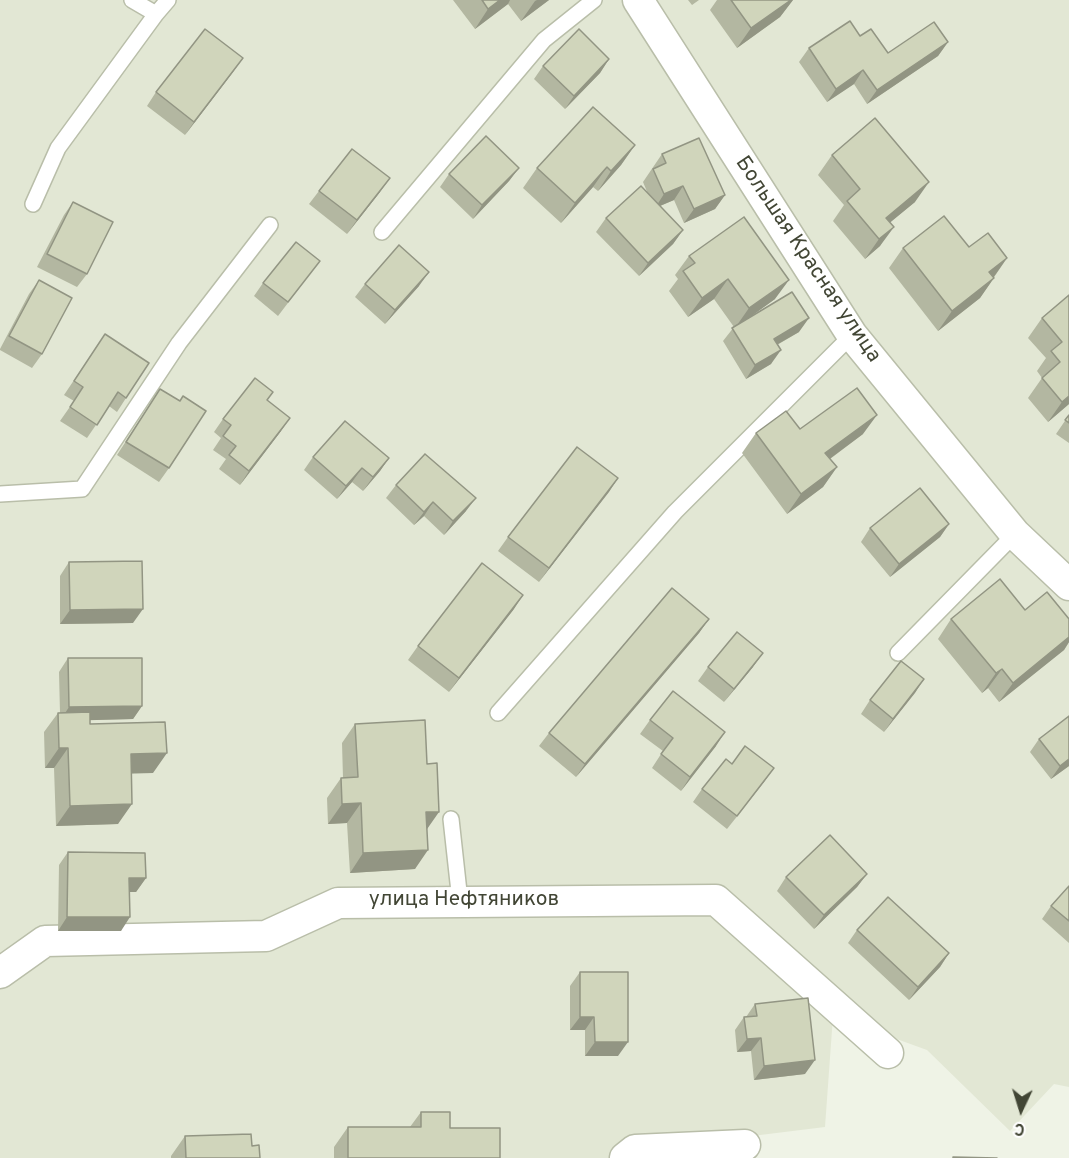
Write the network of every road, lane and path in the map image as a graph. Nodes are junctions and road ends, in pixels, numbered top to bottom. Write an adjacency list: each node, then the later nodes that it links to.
1 (132, 0): 5 (lane)
2 (168, 0): 5 (lane)
3 (594, 0): 8 (lane)
4 (638, 0): 9 (street, Большая Красная улица)
5 (156, 14): 6 (lane)
6 (33, 204)
7 (270, 225): 10 (lane)
8 (382, 232)
9 (852, 334): 11 (street, Большая Красная улица); 14 (lane)
10 (0, 494)
11 (1015, 534): 12 (street, Большая Красная улица); 13 (lane)
12 (1069, 585)
13 (898, 653)
14 (498, 713)
15 (451, 819): 16 (lane)
16 (460, 901): 17 (street, улица Нефтяников); 18 (street, улица Нефтяников)
17 (0, 973)
18 (888, 1053)
19 (745, 1145): 20 (street)
20 (625, 1158)

